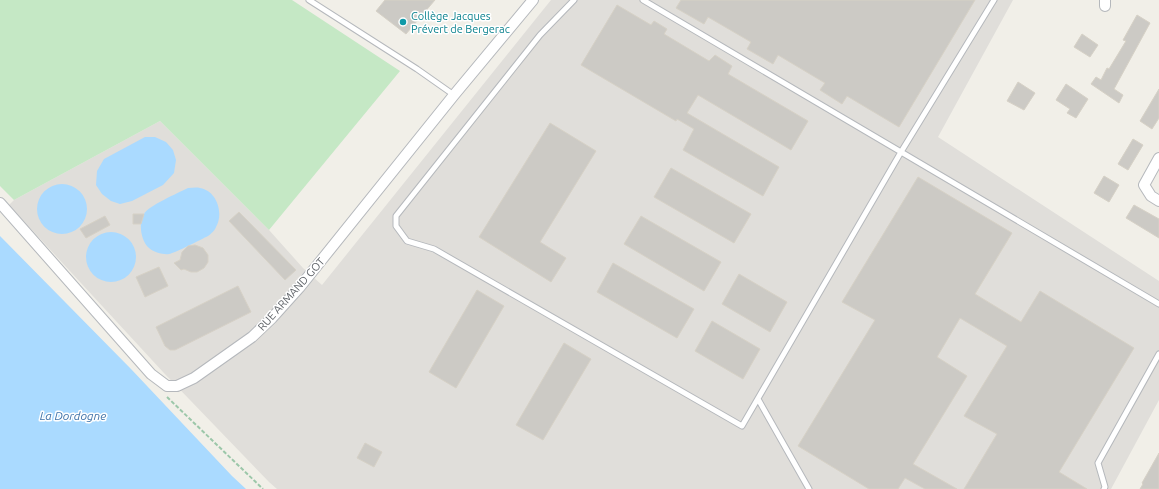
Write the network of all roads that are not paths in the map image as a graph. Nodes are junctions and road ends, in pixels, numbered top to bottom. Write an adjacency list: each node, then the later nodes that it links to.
1 (309, 0): 6 (lane)
2 (533, 0): 6 (street, RUE ARMAND GOT)
3 (574, 0): 13 (lane)
4 (643, 0): 7 (lane)
5 (994, 0): 7 (lane)
6 (454, 95): 10 (street, RUE ARMAND GOT)
7 (901, 152): 11 (lane); 13 (lane)
8 (1159, 158): 9 (street)
9 (1159, 201)
10 (0, 203)
11 (1159, 304)
12 (1159, 354): 15 (lane)
13 (758, 399): 14 (lane)
14 (809, 489)
15 (1104, 489)

